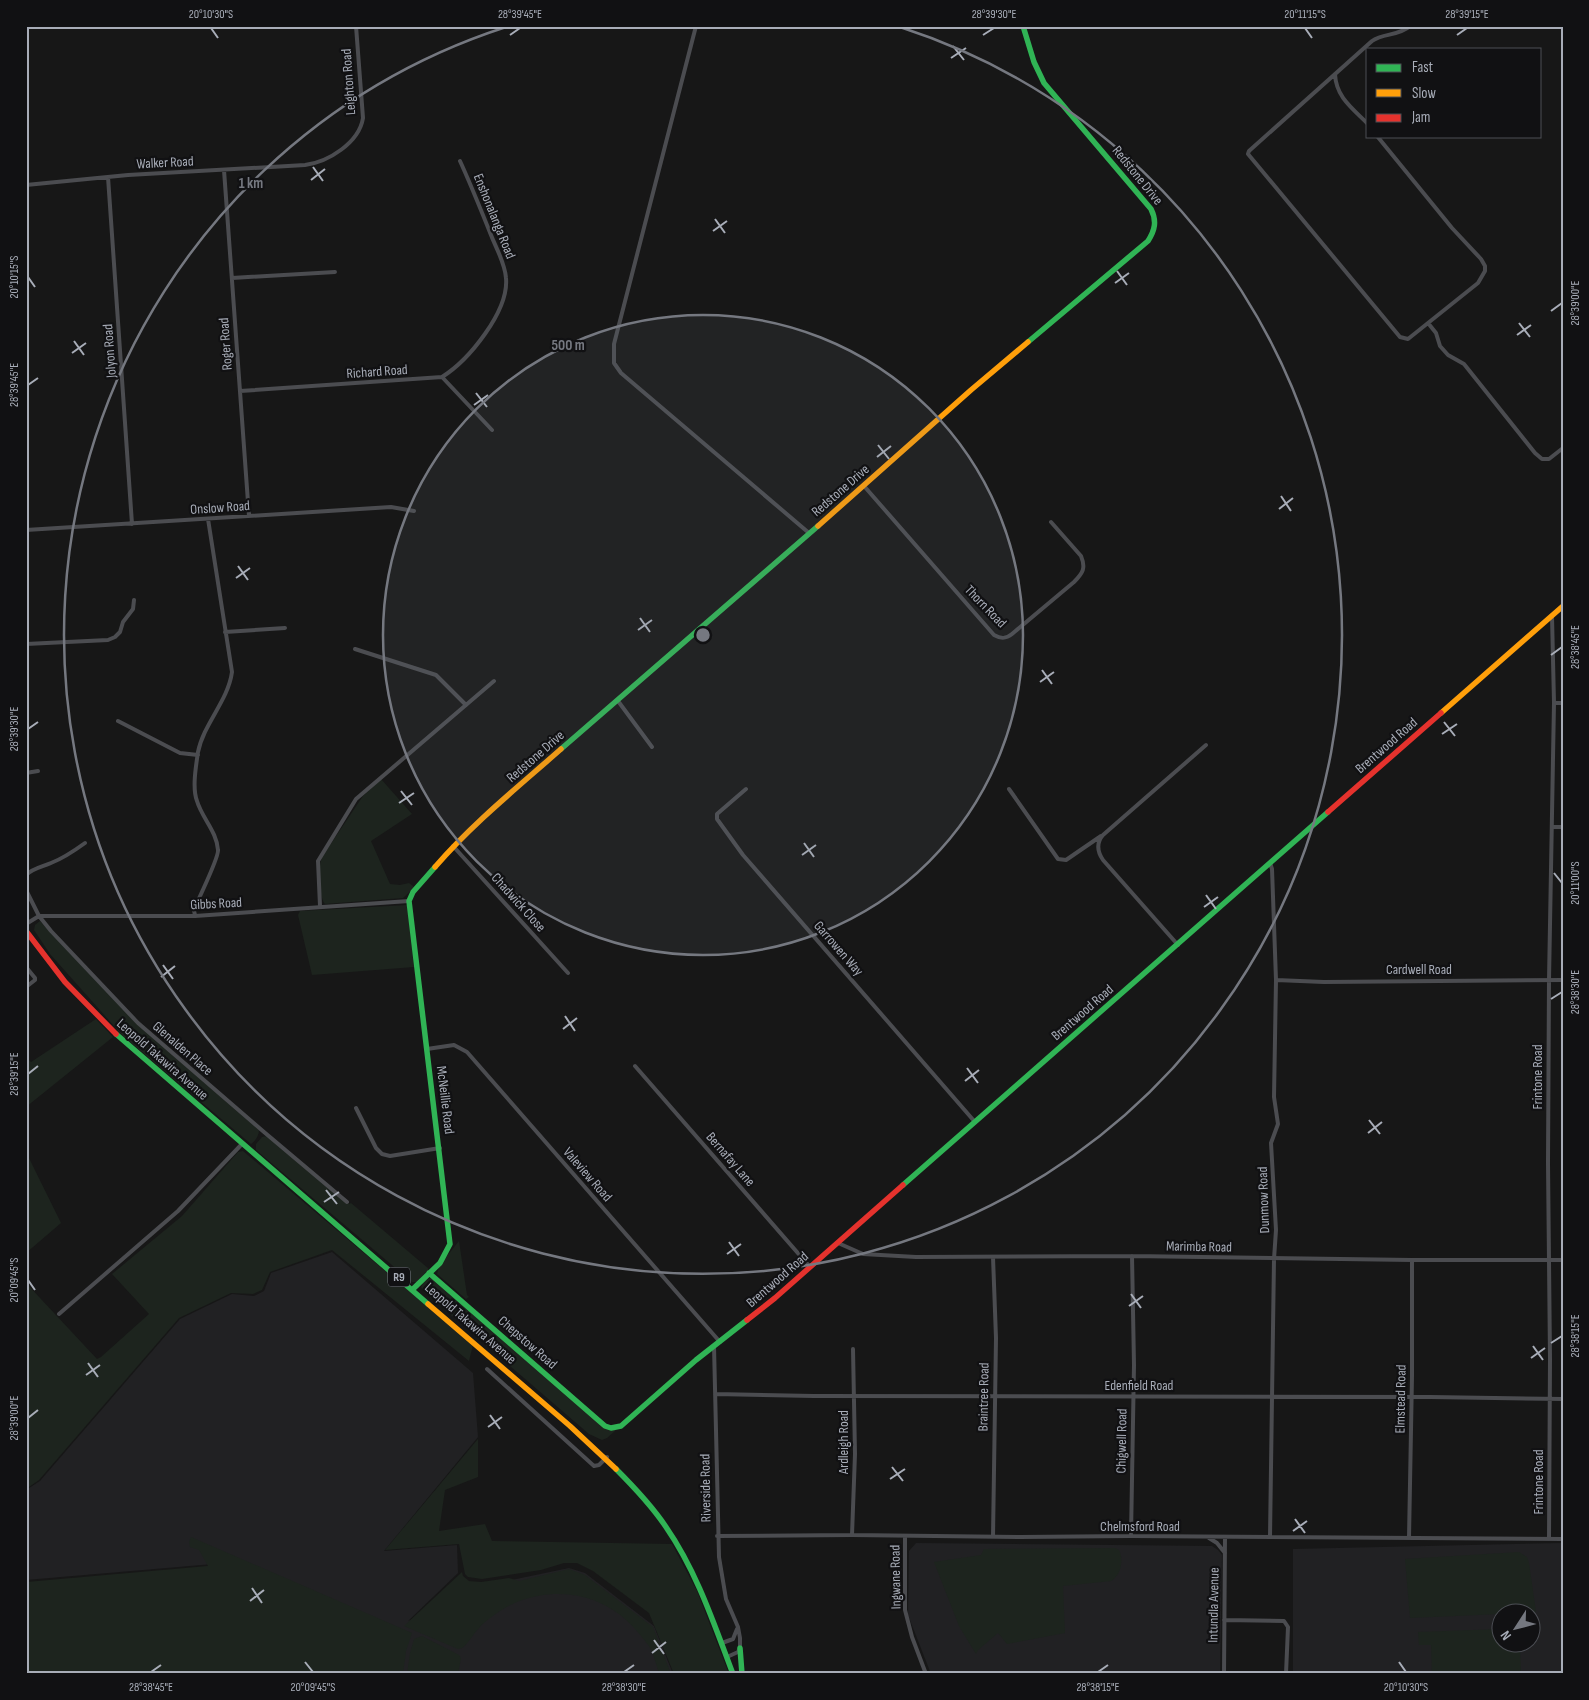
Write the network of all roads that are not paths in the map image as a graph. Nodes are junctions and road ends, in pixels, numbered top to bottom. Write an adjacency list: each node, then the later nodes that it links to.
1 (356, 26): 9 (street, Leighton Road)
2 (696, 26): 27 (street)
3 (1023, 26): 20 (main road, Redstone Drive)
4 (1410, 26): 5 (street)
5 (1335, 74): 6 (street); 15 (street)
6 (1366, 122)
7 (1379, 138): 15 (street)
8 (460, 160): 16 (street, Enshonalanga Road)
9 (306, 165): 10 (street, Walker Road)
10 (224, 170): 11 (street, Walker Road); 14 (street, Roger Road)
11 (108, 177): 12 (street, Walker Road); 25 (street, Jolyon Road)
12 (26, 185)
13 (335, 272): 14 (street)
14 (232, 278): 17 (street, Roger Road)
15 (1428, 323): 19 (street)
16 (442, 376): 17 (street, Richard Road); 18 (street)
17 (240, 391): 22 (street, Roger Road)
18 (492, 430)
19 (1563, 448)
20 (864, 486): 24 (street, Thorn Road); 27 (main road, Redstone Drive)
21 (414, 511): 22 (street, Onslow Road)
22 (249, 516): 23 (street, Onslow Road)
23 (208, 519): 25 (street, Onslow Road); 32 (street)
24 (1051, 522)
25 (132, 524): 26 (street, Onslow Road)
26 (26, 530)
27 (809, 533): 36 (main road, Redstone Drive)
28 (134, 600): 33 (street)
29 (1563, 606): 30 (main road, Brentwood Road)
30 (1552, 615): 37 (street, Frintone Road); 53 (main road, Brentwood Road)
31 (285, 628): 32 (street)
32 (226, 632): 43 (street)
33 (26, 644)
34 (355, 649): 39 (street)
35 (494, 681): 39 (street)
36 (618, 701): 42 (street); 52 (main road, Redstone Drive)
37 (1554, 703): 38 (street); 48 (street, Frintone Road)
38 (1563, 704)
39 (466, 705): 57 (street)
40 (118, 721): 43 (street)
41 (1206, 745): 50 (street)
42 (652, 747)
43 (198, 755): 59 (street)
44 (38, 772): 45 (street)
45 (26, 773)
46 (746, 789): 72 (street, Garrowen Way)
47 (1009, 789): 50 (street)
48 (1552, 827): 49 (street); 66 (street, Frintone Road)
49 (1563, 828)
50 (1102, 835): 62 (street)
51 (85, 843): 54 (street)
52 (453, 846): 56 (main road, Redstone Drive); 64 (street, Chadwick Close)
53 (1270, 864): 62 (main road, Brentwood Road); 65 (street, Dunmow Road)
54 (26, 875)
55 (26, 890): 58 (street, Glenalden Place)
56 (409, 901): 57 (street, Gibbs Road); 69 (main road, McNeillie Road)
57 (320, 906): 59 (street, Gibbs Road)
58 (39, 916): 59 (street, Gibbs Road); 60 (street); 75 (street, Glenalden Place)
59 (195, 916)
60 (26, 924)
61 (26, 932): 73 (main road, Leopold Takawira Avenue / R9)
62 (1178, 945): 72 (main road, Brentwood Road)
63 (26, 967): 68 (street)
64 (568, 973)
65 (1276, 980): 66 (street, Cardwell Road); 79 (street, Dunmow Road)
66 (1549, 980): 67 (street, Cardwell Road); 81 (street, Frintone Road)
67 (1563, 980)
68 (26, 987)
69 (427, 1049): 74 (main road, McNeillie Road); 87 (street, Valeview Road)
70 (635, 1066): 83 (street, Bernafay Lane)
71 (356, 1108): 74 (street)
72 (975, 1122): 76 (main road, Brentwood Road)
73 (241, 1145): 85 (main road, Leopold Takawira Avenue / R9); 86 (street)
74 (440, 1148): 84 (main road, McNeillie Road)
75 (347, 1202)
76 (838, 1243): 78 (street, Marimba Road); 83 (main road, Brentwood Road)
77 (1132, 1256): 78 (street, Marimba Road); 79 (street, Marimba Road); 93 (street, Chigwell Road)
78 (993, 1257): 92 (street, Braintree Road)
79 (1274, 1259): 80 (street, Marimba Road); 94 (street, Dunmow Road)
80 (1412, 1260): 81 (street, Marimba Road); 95 (street, Elmstead Road)
81 (1549, 1260): 82 (street, Marimba Road); 96 (street, Frintone Road)
82 (1563, 1260)
83 (810, 1267): 87 (main road, Brentwood Road)
84 (429, 1273): 85 (main road, McNeillie Road); 98 (main road, Chepstow Road)
85 (412, 1288): 99 (main road, Leopold Takawira Avenue / R9)
86 (59, 1314)
87 (717, 1344): 90 (street, Riverside Road); 98 (main road, Brentwood Road)
88 (854, 1349): 91 (street, Ardleigh Road)
89 (487, 1369): 99 (street)
90 (715, 1394): 91 (street, Edenfield Road); 101 (street, Riverside Road)
91 (853, 1396): 92 (street, Edenfield Road); 100 (street, Ardleigh Road)
92 (994, 1396): 93 (street, Edenfield Road); 104 (street, Braintree Road)
93 (1133, 1397): 94 (street, Edenfield Road); 103 (street, Chigwell Road)
94 (1272, 1397): 95 (street, Edenfield Road); 107 (street, Dunmow Road)
95 (1411, 1397): 96 (street, Edenfield Road); 108 (street, Elmstead Road)
96 (1550, 1399): 97 (street, Edenfield Road); 109 (street, Frintone Road)
97 (1563, 1399)
98 (611, 1428)
99 (607, 1457): 114 (main road, Leopold Takawira Avenue / R9)
100 (852, 1535): 101 (street, Chelmsford Road); 102 (street, Chelmsford Road)
101 (717, 1536): 113 (street, Riverside Road)
102 (905, 1536): 104 (street, Chelmsford Road); 119 (street, Ingwane Road)
103 (1131, 1536): 104 (street, Chelmsford Road); 105 (street, Chelmsford Road)
104 (993, 1537)
105 (1208, 1537): 106 (street, Chelmsford Road); 111 (street)
106 (1225, 1537): 107 (street, Chelmsford Road); 111 (street, Intundla Avenue)
107 (1270, 1537): 108 (street, Chelmsford Road)
108 (1409, 1538): 109 (street, Chelmsford Road)
109 (1549, 1538): 110 (street, Chelmsford Road)
110 (1563, 1539)
111 (1224, 1553): 112 (street, Intundla Avenue)
112 (1224, 1620): 120 (street, Intundla Avenue); 121 (street)
113 (738, 1627): 114 (street); 115 (street, Riverside Road)
114 (722, 1643): 116 (main road, Leopold Takawira Avenue / R9)
115 (740, 1648): 116 (street); 118 (main road)
116 (727, 1657): 117 (main road, Leopold Takawira Avenue / R9)
117 (733, 1674)
118 (742, 1674)
119 (926, 1674)
120 (1224, 1674)
121 (1286, 1674)

